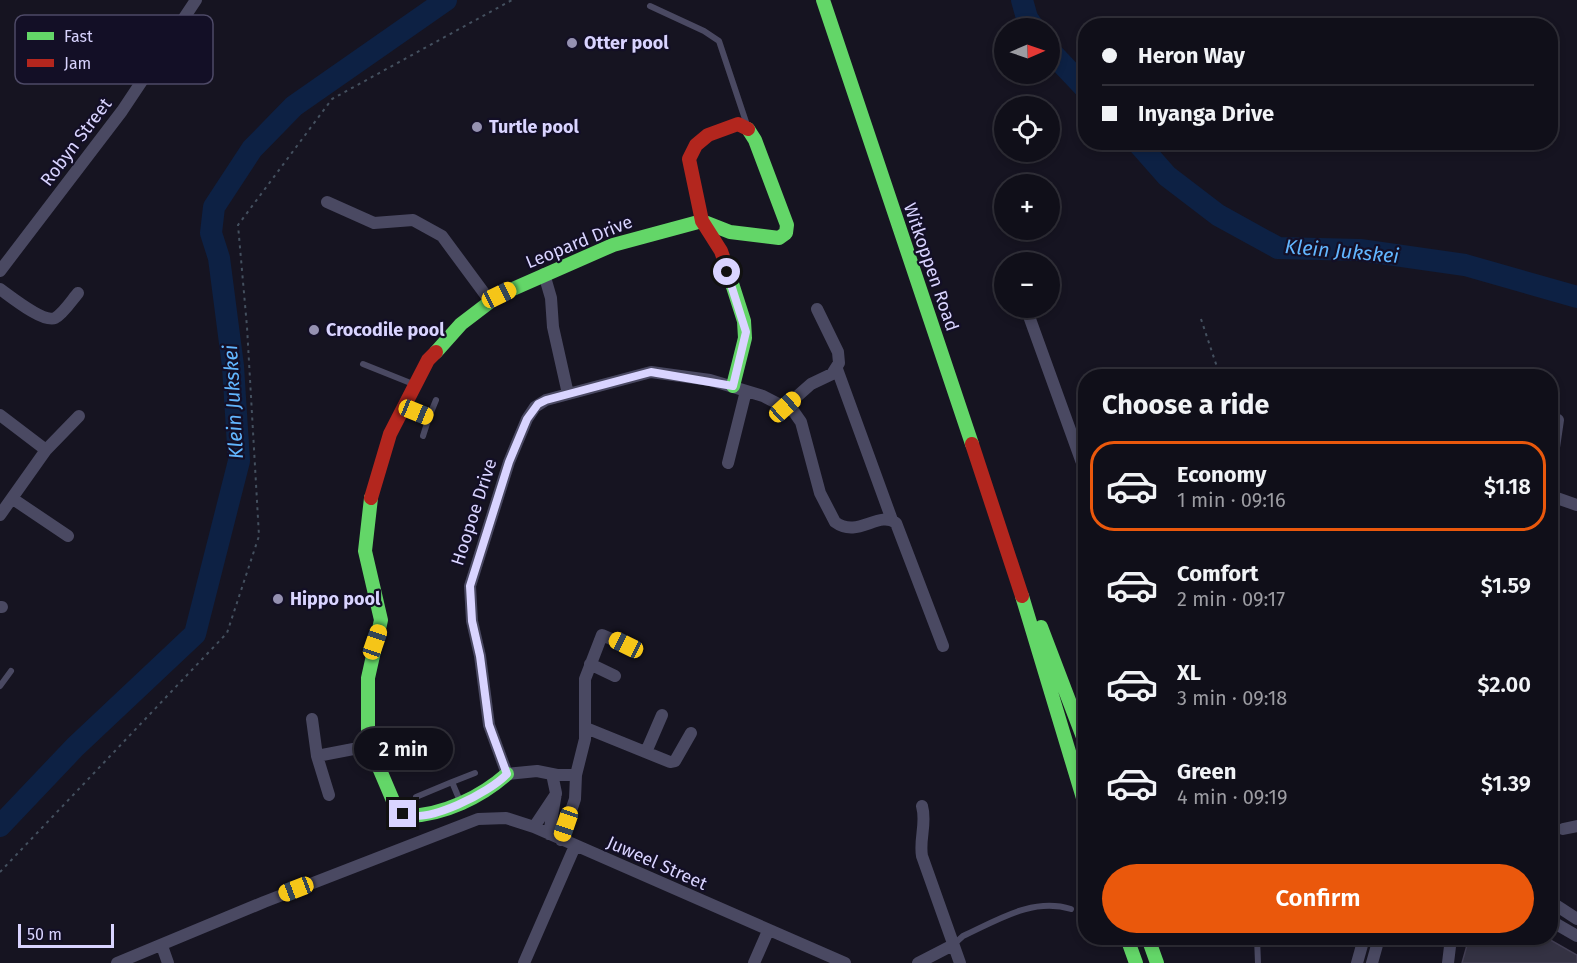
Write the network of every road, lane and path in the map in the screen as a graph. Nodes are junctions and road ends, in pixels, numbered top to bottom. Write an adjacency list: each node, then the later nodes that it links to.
1 (196, 0): 5 (street, Robyn Street)
2 (512, 0): 72 (path)
3 (822, 0): 40 (street, Witkoppen Road)
4 (650, 6): 7 (lane)
5 (186, 15)
6 (141, 84): 10 (street, Robyn Street)
7 (751, 134): 9 (street); 9 (street)
8 (327, 202): 14 (street)
9 (702, 222): 11 (street, Leopard Drive); 22 (street)
10 (0, 271)
11 (544, 274): 14 (street, Leopard Drive); 23 (street)
12 (0, 289): 13 (street)
13 (78, 293)
14 (490, 301): 21 (street, Leopard Drive)
15 (817, 309): 19 (street)
16 (1030, 319): 32 (street)
17 (1201, 319): 20 (path)
18 (363, 364): 21 (lane)
19 (837, 369): 26 (street); 38 (street)
20 (1218, 369)
21 (414, 384): 25 (street, Leopard Drive)
22 (739, 388): 23 (street, Hoopoe Drive); 26 (street, Hoopoe Drive); 33 (street)
23 (568, 394): 56 (street, Hoopoe Drive)
24 (436, 400): 29 (lane)
25 (402, 407): 29 (lane); 52 (street, Leopard Drive)
26 (785, 407): 38 (street, Hoopoe Drive)
27 (0, 415): 31 (street)
28 (79, 416): 31 (street)
29 (429, 417): 30 (lane)
30 (423, 436)
31 (46, 450): 35 (street)
32 (1078, 452)
33 (728, 463)
34 (1558, 498): 36 (street)
35 (13, 499): 37 (street); 39 (street)
36 (1577, 505)
37 (0, 515)
38 (892, 520): 42 (street)
39 (68, 536)
40 (1006, 545): 49 (street, Witkoppen Road); 60 (street, Witkoppen Road)
41 (626, 645): 43 (street)
42 (943, 646)
43 (590, 664): 45 (street); 50 (street)
44 (11, 672): 46 (lane)
45 (615, 676)
46 (0, 686)
47 (662, 715): 53 (street)
48 (312, 718): 54 (street)
49 (1078, 725)
50 (586, 728): 53 (street); 58 (street)
51 (691, 733): 53 (street)
52 (369, 746): 54 (street); 64 (street, Leopard Drive)
53 (646, 752)
54 (317, 756): 62 (street)
55 (475, 772): 59 (lane)
56 (507, 774): 57 (street); 64 (street)
57 (552, 774): 58 (street); 61 (street)
58 (576, 775): 70 (street)
59 (452, 782): 63 (lane); 64 (lane)
60 (1078, 782)
61 (556, 793): 67 (street); 69 (street)
62 (329, 795)
63 (416, 797)
64 (460, 802)
65 (922, 806): 79 (street)
66 (1577, 826): 68 (street)
67 (534, 827): 69 (street, Juweel Street); 86 (street, Juweel Street)
68 (1563, 829)
69 (549, 834): 70 (street, Juweel Street)
70 (561, 840): 71 (street, Juweel Street)
71 (575, 846): 77 (street, Juweel Street); 89 (street)
72 (0, 872)
73 (1558, 907): 75 (street)
74 (1071, 909): 79 (lane)
75 (1577, 919)
76 (1558, 925): 78 (street)
77 (768, 931): 90 (street); 91 (street, Juweel Street)
78 (1577, 936)
79 (953, 945): 92 (street); 93 (street)
80 (1130, 945): 94 (street)
81 (1151, 945): 95 (street)
82 (1257, 945): 96 (lane)
83 (1362, 945): 97 (street)
84 (1377, 945): 98 (street)
85 (1450, 945): 99 (street)
86 (162, 946): 87 (street, Juweel Street); 88 (street)
87 (117, 963)
88 (168, 963)
89 (524, 963)
90 (754, 963)
91 (845, 963)
92 (918, 963)
93 (960, 963)
94 (1136, 963)
95 (1157, 963)
96 (1258, 963)
97 (1357, 963)
98 (1372, 963)
99 (1448, 963)

